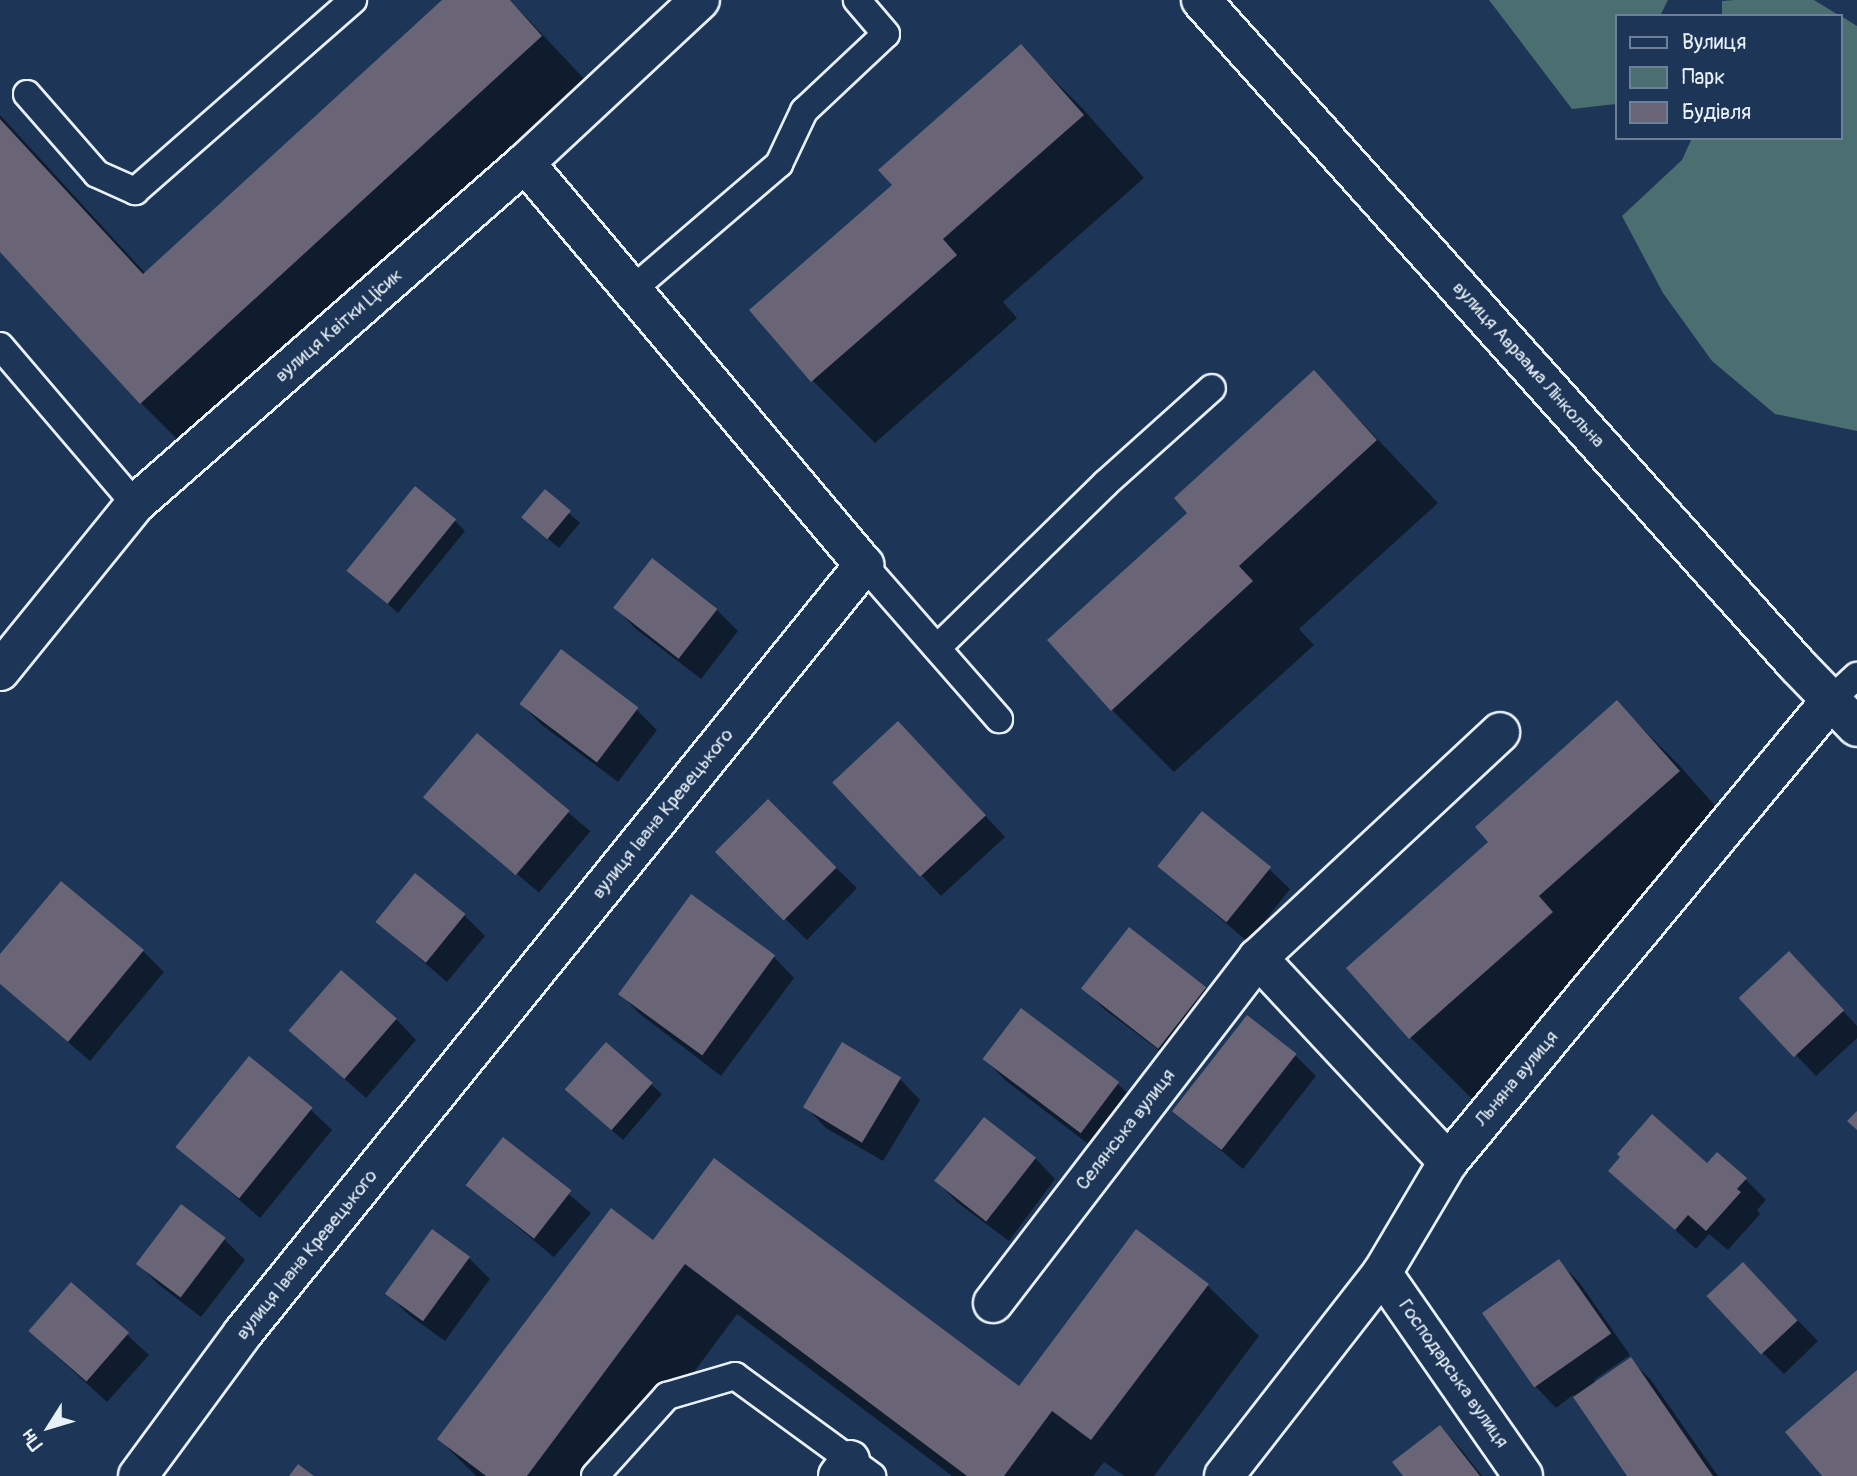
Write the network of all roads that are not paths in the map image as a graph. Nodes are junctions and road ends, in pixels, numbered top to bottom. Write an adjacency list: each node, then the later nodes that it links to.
1 (353, 0): 5 (lane)
2 (857, 0): 7 (lane)
3 (1201, 0): 14 (street, вулиця Авраама Лінкольна)
4 (682, 6): 6 (street, вулиця Квітки Цісик)
5 (27, 94)
6 (526, 163): 7 (street); 10 (street, вулиця Квітки Цісик)
7 (632, 290): 11 (street)
8 (0, 346): 10 (lane)
9 (1212, 387): 12 (lane)
10 (135, 504): 13 (street, вулиця Квітки Цісик)
11 (864, 565): 12 (lane); 23 (street, вулиця Івана Кревецького)
12 (937, 648): 15 (lane)
13 (0, 671)
14 (1844, 688): 16 (street, вулиця Авраама Лінкольна); 19 (street, Льняна вулиця)
15 (999, 719)
16 (1857, 727)
17 (1500, 732): 18 (street, Селянська вулиця)
18 (1258, 958): 19 (street); 21 (street, Селянська вулиця)
19 (1448, 1162): 20 (street, Льняна вулиця)
20 (1382, 1273): 25 (street, Льняна вулиця); 26 (street, Господарська вулиця)
21 (993, 1303)
22 (853, 1471): 24 (lane)
23 (138, 1476)
24 (595, 1476)
25 (1224, 1476)
26 (1523, 1476)

